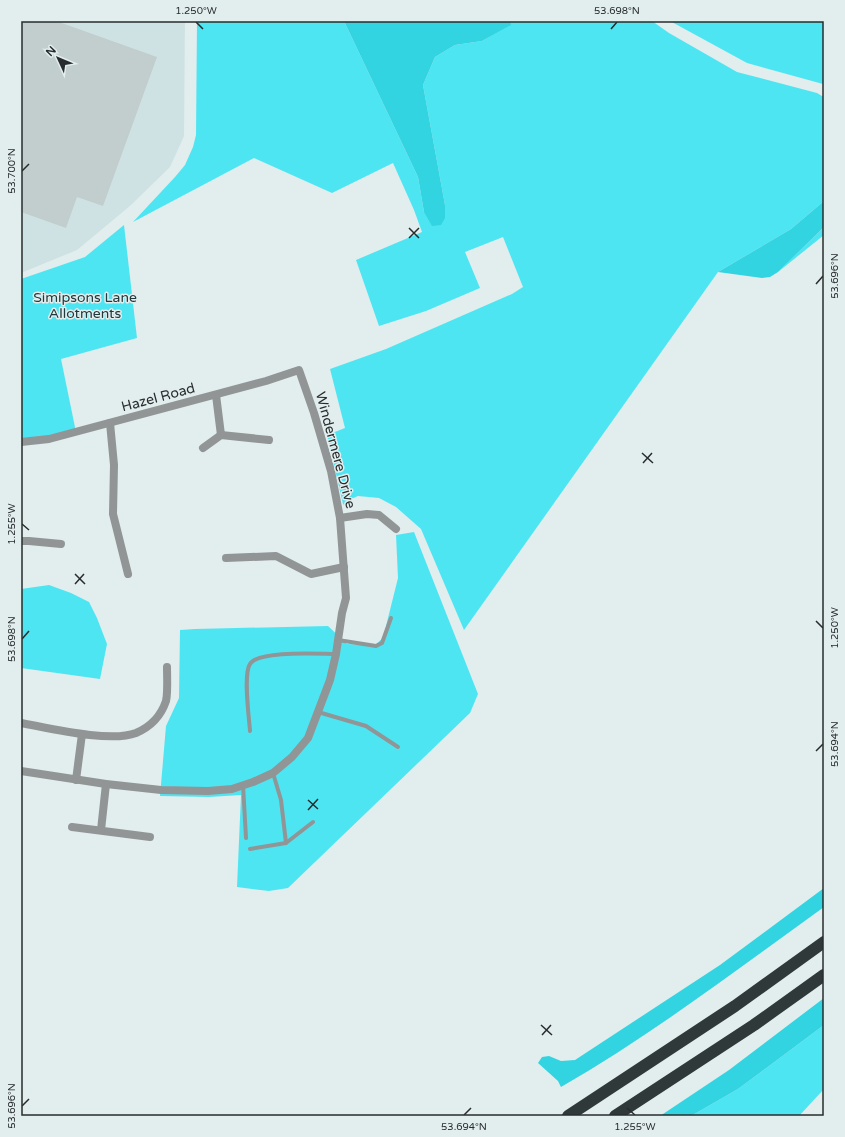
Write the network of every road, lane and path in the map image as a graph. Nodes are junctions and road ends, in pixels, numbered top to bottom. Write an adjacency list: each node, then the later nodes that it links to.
1 (299, 370): 2 (street, Hazel Road); 8 (street, Windermere Drive)
2 (216, 395): 3 (street, Hazel Road); 4 (street)
3 (110, 423): 6 (street, Hazel Road); 14 (street)
4 (221, 435): 5 (street); 7 (street)
5 (269, 440)
6 (21, 442)
7 (203, 448)
8 (340, 518): 9 (street); 13 (street, Windermere Drive)
9 (396, 529)
10 (21, 541): 11 (street)
11 (61, 544)
12 (226, 558): 13 (street)
13 (344, 567): 16 (street, Windermere Drive)
14 (128, 574)
15 (391, 618): 16 (lane)
16 (338, 640): 17 (street, Windermere Drive)
17 (336, 654): 19 (street, Windermere Drive); 21 (lane)
18 (167, 667): 22 (street)
19 (318, 712): 23 (lane); 25 (street, Windermere Drive)
20 (21, 723): 22 (street)
21 (250, 731)
22 (82, 734): 26 (street)
23 (398, 748)
24 (21, 771): 26 (street, Windermere Drive)
25 (273, 773): 28 (street, Windermere Drive); 34 (lane)
26 (76, 780): 27 (street, Windermere Drive)
27 (106, 784): 28 (street, Windermere Drive); 31 (street)
28 (243, 785): 33 (lane)
29 (313, 822): 34 (lane)
30 (72, 827): 31 (street)
31 (101, 830): 32 (street)
32 (150, 837)
33 (246, 838)
34 (286, 843): 35 (lane)
35 (250, 849)
36 (824, 942): 38 (highway)
37 (824, 975): 39 (highway)
38 (568, 1116)
39 (615, 1116)

